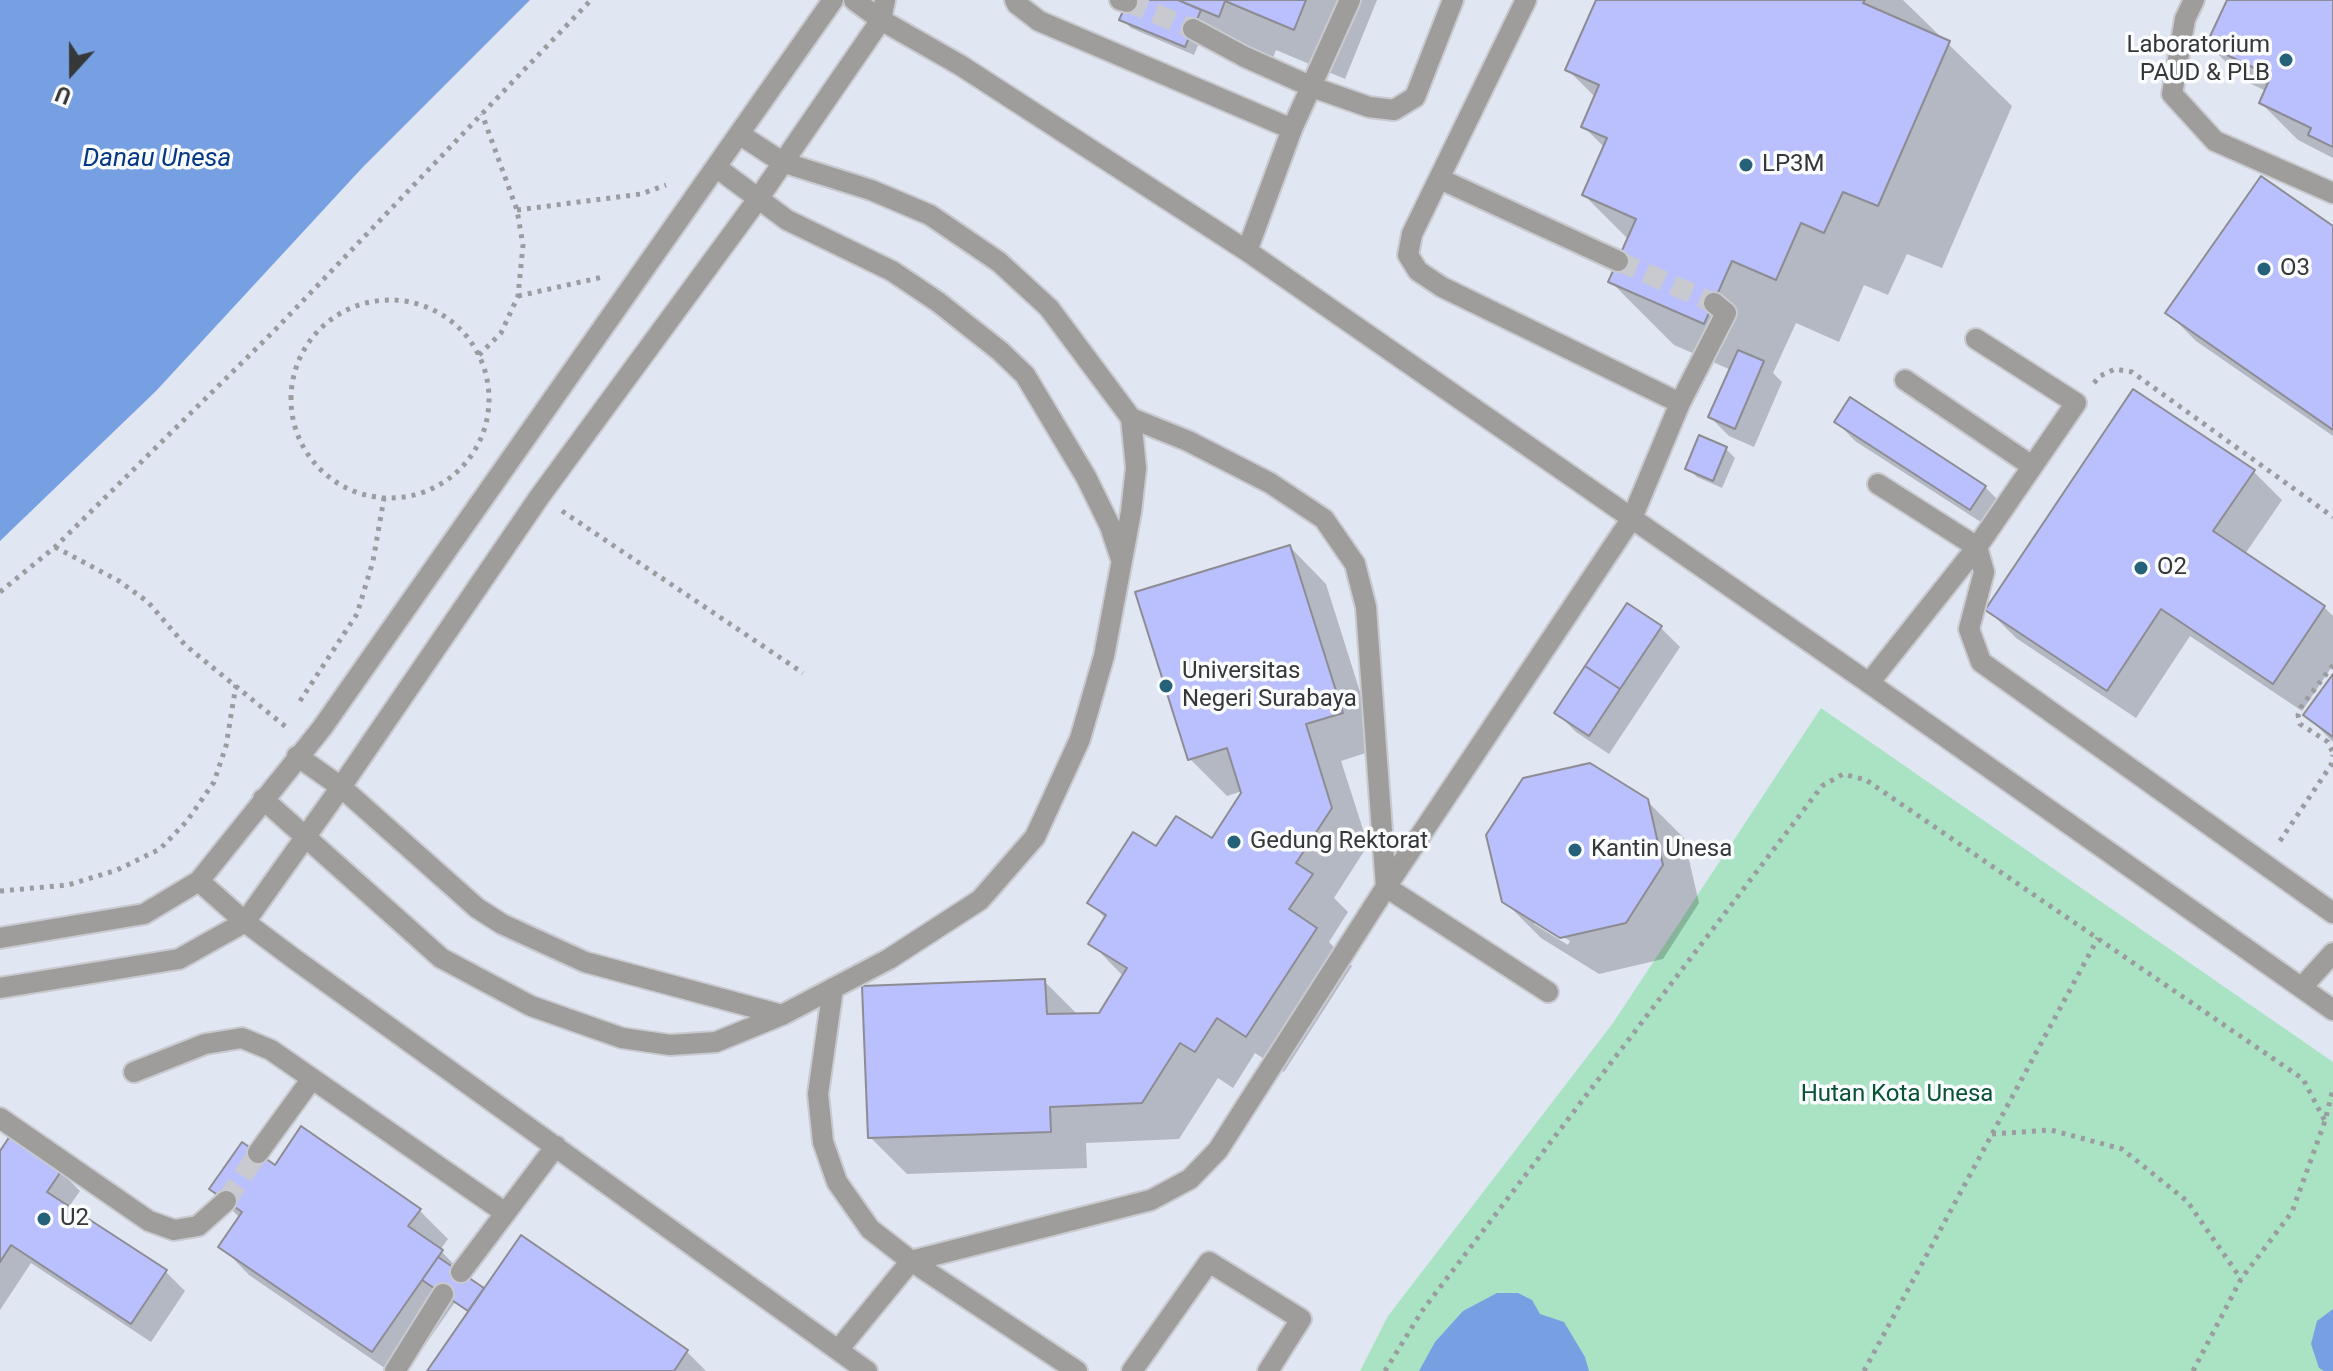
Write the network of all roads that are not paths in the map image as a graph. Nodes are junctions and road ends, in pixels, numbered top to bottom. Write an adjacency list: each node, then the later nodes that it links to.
1 (833, 0): 12 (lane)
2 (854, 0): 8 (lane)
3 (1015, 0): 11 (lane)
4 (1350, 0): 10 (lane)
5 (1453, 0): 10 (lane)
6 (1526, 0): 15 (lane)
7 (2194, 0): 16 (lane)
8 (883, 10): 13 (lane); 18 (lane)
9 (1193, 29): 10 (lane)
10 (1312, 87): 11 (lane)
11 (1292, 129): 18 (lane)
12 (739, 134): 13 (lane); 14 (lane)
13 (782, 162): 17 (lane); 24 (lane)
14 (716, 167): 17 (lane); 31 (lane)
15 (1440, 179): 19 (lane); 23 (lane)
16 (2333, 193)
17 (758, 199): 29 (lane); 32 (lane)
18 (1247, 251): 27 (lane)
19 (1618, 261)
20 (1714, 303): 23 (lane)
21 (1976, 339): 25 (lane)
22 (1905, 380): 25 (lane)
23 (1680, 403): 27 (lane)
24 (1131, 418): 29 (lane); 36 (lane)
25 (2032, 466): 28 (lane)
26 (1878, 484): 28 (lane)
27 (1632, 518): 30 (lane); 36 (lane)
28 (1977, 547): 30 (lane); 37 (lane)
29 (1121, 559): 43 (lane)
30 (1869, 683): 41 (lane)
31 (302, 750): 32 (lane); 33 (lane)
32 (341, 787): 34 (lane); 46 (lane)
33 (263, 799): 34 (lane); 35 (lane)
34 (306, 836): 38 (lane); 46 (lane)
35 (199, 881): 38 (lane); 39 (lane)
36 (1386, 887): 44 (lane); 54 (lane)
37 (2333, 913)
38 (245, 922): 42 (lane); 50 (lane)
39 (0, 938)
40 (2333, 953): 41 (lane)
41 (2302, 987): 45 (lane)
42 (0, 988)
43 (833, 988): 46 (lane); 54 (lane)
44 (1548, 992)
45 (2333, 1010)
46 (782, 1015)
47 (134, 1072): 48 (lane)
48 (311, 1080): 51 (lane); 53 (lane)
49 (0, 1118): 52 (lane)
50 (556, 1146): 53 (lane); 57 (lane)
51 (258, 1153)
52 (226, 1201)
53 (504, 1212): 55 (lane)
54 (911, 1261): 57 (lane); 60 (lane)
55 (461, 1272)
56 (443, 1294): 58 (lane)
57 (838, 1350): 59 (lane)
58 (395, 1371)
59 (867, 1371)
60 (1077, 1371)
61 (1132, 1371): 62 (lane)
62 (1268, 1371)

